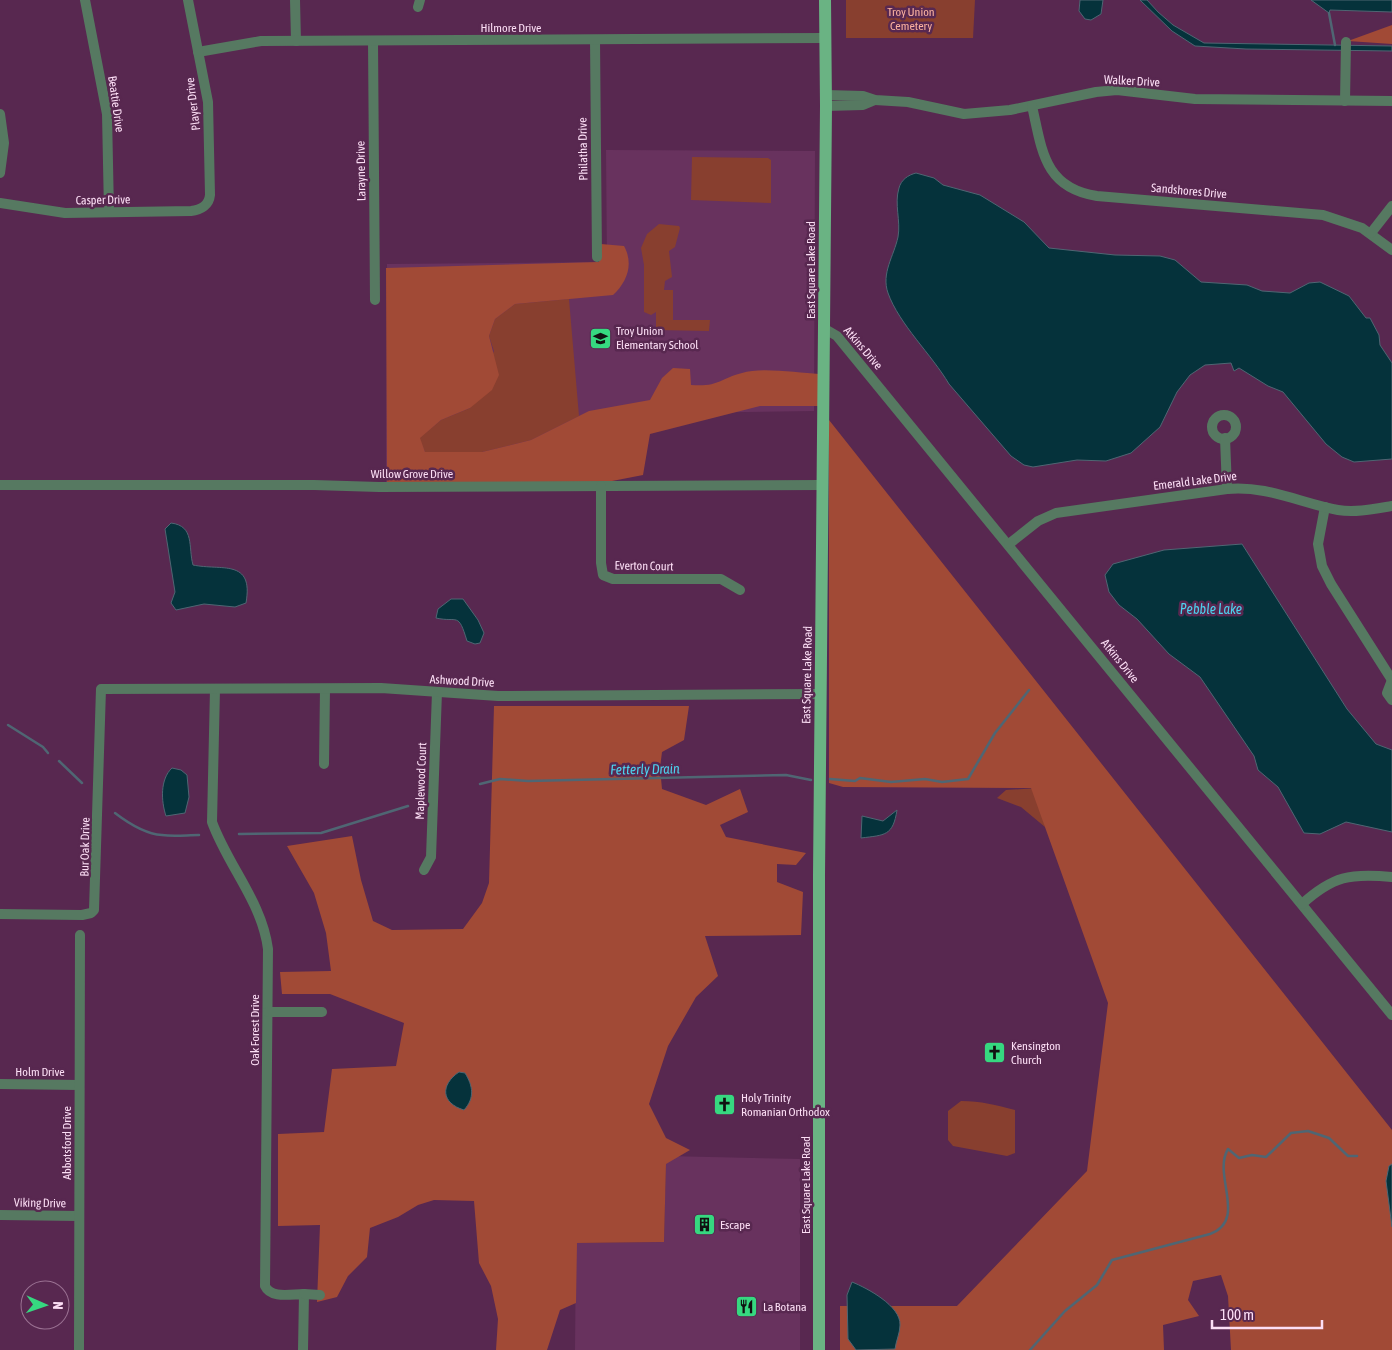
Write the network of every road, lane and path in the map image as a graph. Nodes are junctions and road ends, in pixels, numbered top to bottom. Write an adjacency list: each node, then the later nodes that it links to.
1 (85, 0): 20 (street, Beattie Drive)
2 (188, 0): 10 (street, Player Drive)
3 (295, 0): 7 (street)
4 (824, 0): 5 (main road, East Square Lake Road)
5 (825, 38): 6 (street, Hilmore Drive); 11 (main road, East Square Lake Road)
6 (595, 40): 8 (street, Hilmore Drive); 23 (street, Philatha Drive)
7 (296, 41): 8 (street, Hilmore Drive); 10 (street, Hilmore Drive)
8 (373, 41): 24 (street, Larayne Drive)
9 (1346, 42): 12 (street)
10 (198, 52): 18 (street, Player Drive)
11 (826, 100): 14 (street, Walker Drive); 25 (main road, East Square Lake Road)
12 (1345, 101): 13 (street, Walker Drive); 14 (street, Walker Drive)
13 (1392, 101)
14 (1032, 106): 21 (street, Sandshores Drive)
15 (0, 114): 16 (street)
16 (0, 173)
17 (0, 203): 20 (street, Casper Drive)
18 (206, 205): 20 (street, Casper Drive)
19 (1392, 206): 21 (street)
20 (109, 212)
21 (1371, 233): 22 (street, Sandshores Drive)
22 (1391, 246)
23 (597, 257)
24 (375, 300)
25 (824, 329): 28 (main road, East Square Lake Road); 33 (street, Atkins Drive)
26 (1225, 438): 30 (street)
27 (0, 485): 29 (street, Willow Grove Drive)
28 (823, 485): 29 (street, Willow Grove Drive); 40 (main road, East Square Lake Road)
29 (601, 486): 34 (street, Everton Court)
30 (1227, 489): 32 (street, Emerald Lake Drive); 33 (street, Emerald Lake Drive)
31 (1392, 506): 32 (street, Emerald Lake Drive)
32 (1325, 507): 35 (street)
33 (1009, 544): 45 (street, Atkins Drive)
34 (740, 590)
35 (1392, 680): 41 (street)
36 (101, 689): 37 (street, Ashwood Drive); 46 (street, Bur Oak Drive)
37 (215, 689): 38 (street, Ashwood Drive); 48 (street, Oak Forest Drive)
38 (325, 689): 39 (street, Ashwood Drive); 42 (street)
39 (437, 692): 40 (street, Ashwood Drive); 43 (street, Maplewood Court)
40 (821, 694): 59 (main road, East Square Lake Road)
41 (1392, 700)
42 (324, 764)
43 (424, 870)
44 (1392, 877): 45 (street)
45 (1302, 904): 50 (street, Atkins Drive)
46 (0, 914)
47 (80, 935): 52 (street, Abbotsford Drive)
48 (268, 1012): 49 (street); 55 (street, Oak Forest Drive)
49 (322, 1012)
50 (1392, 1015)
51 (0, 1084): 52 (street, Holm Drive)
52 (79, 1085): 54 (street, Abbotsford Drive)
53 (0, 1215): 54 (street, Viking Drive)
54 (79, 1216): 57 (street, Abbotsford Drive)
55 (304, 1294): 56 (street, Oak Forest Drive); 58 (street)
56 (320, 1295)
57 (79, 1350)
58 (303, 1350)
59 (819, 1350)

